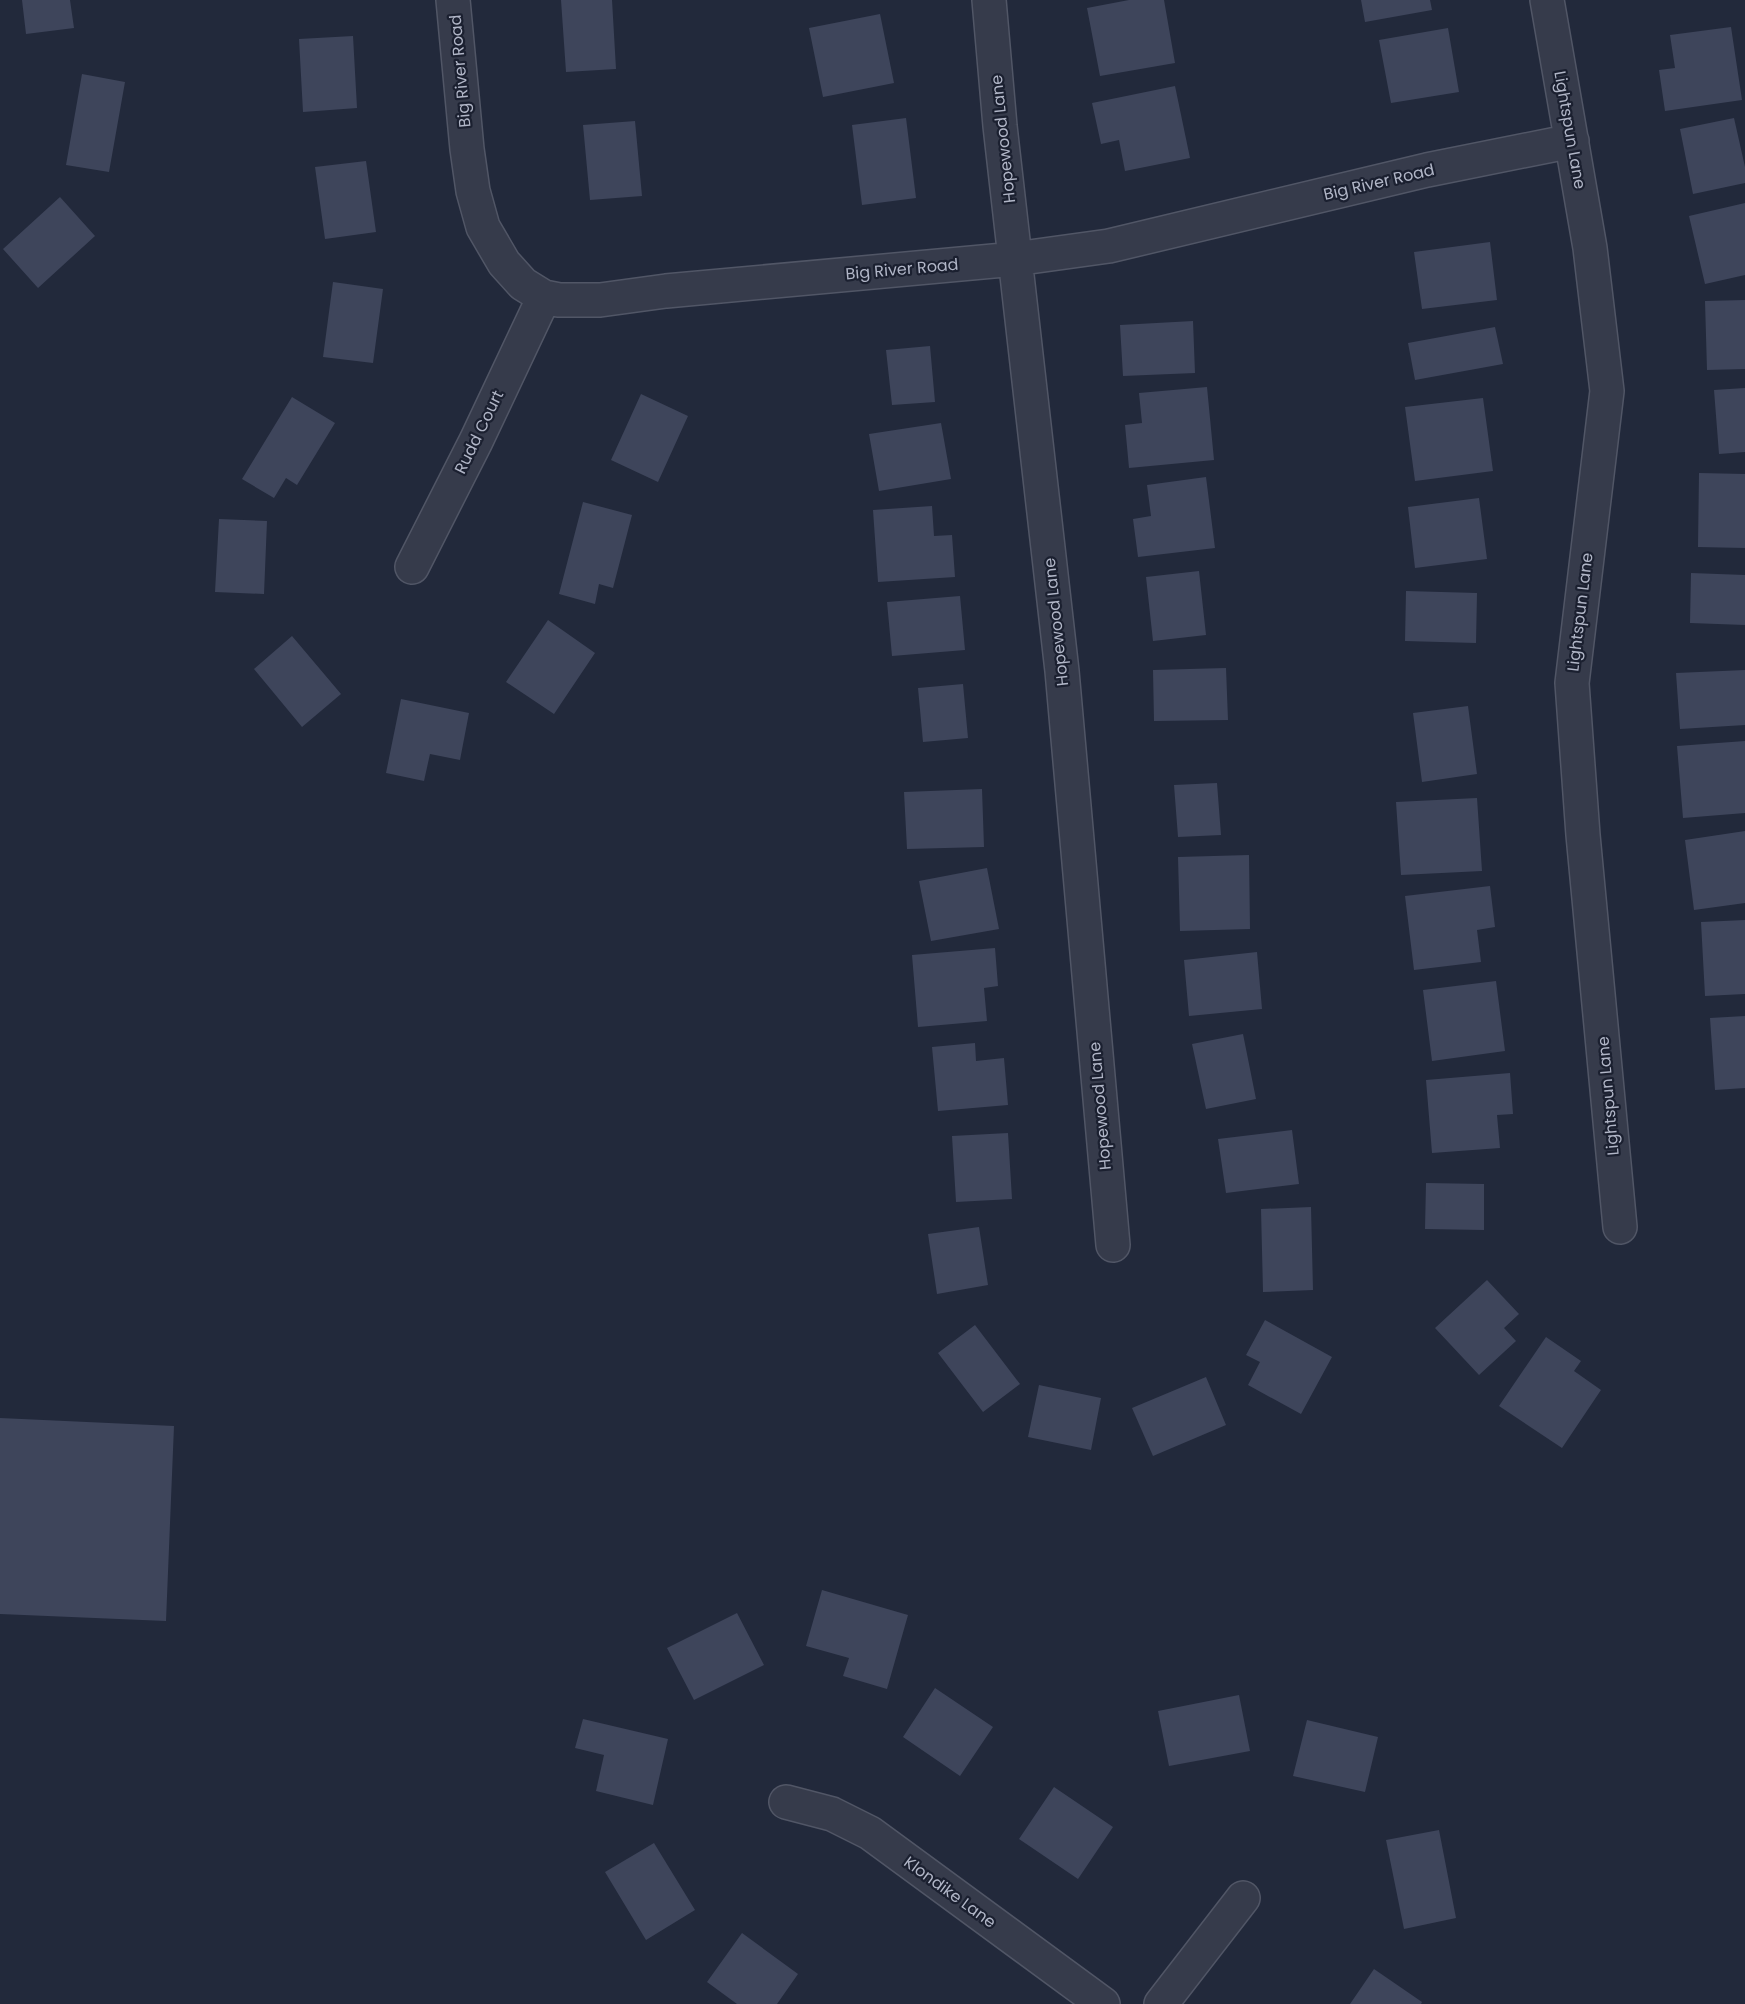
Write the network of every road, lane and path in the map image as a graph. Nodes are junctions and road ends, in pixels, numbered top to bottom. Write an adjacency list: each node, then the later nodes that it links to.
1 (453, 0): 6 (street, Big River Road)
2 (989, 0): 5 (street, Hopewood Lane)
3 (1547, 0): 4 (street, Lightspun Lane)
4 (1572, 141): 5 (street, Big River Road); 8 (street, Lightspun Lane)
5 (1015, 259): 6 (street, Big River Road); 9 (street, Hopewood Lane)
6 (544, 297): 7 (street, Rudd Court)
7 (412, 567)
8 (1620, 1227)
9 (1113, 1245)
10 (786, 1802): 12 (street, Klondike Lane)
11 (1243, 1898): 13 (street)
12 (1103, 2004)
13 (1161, 2004)

